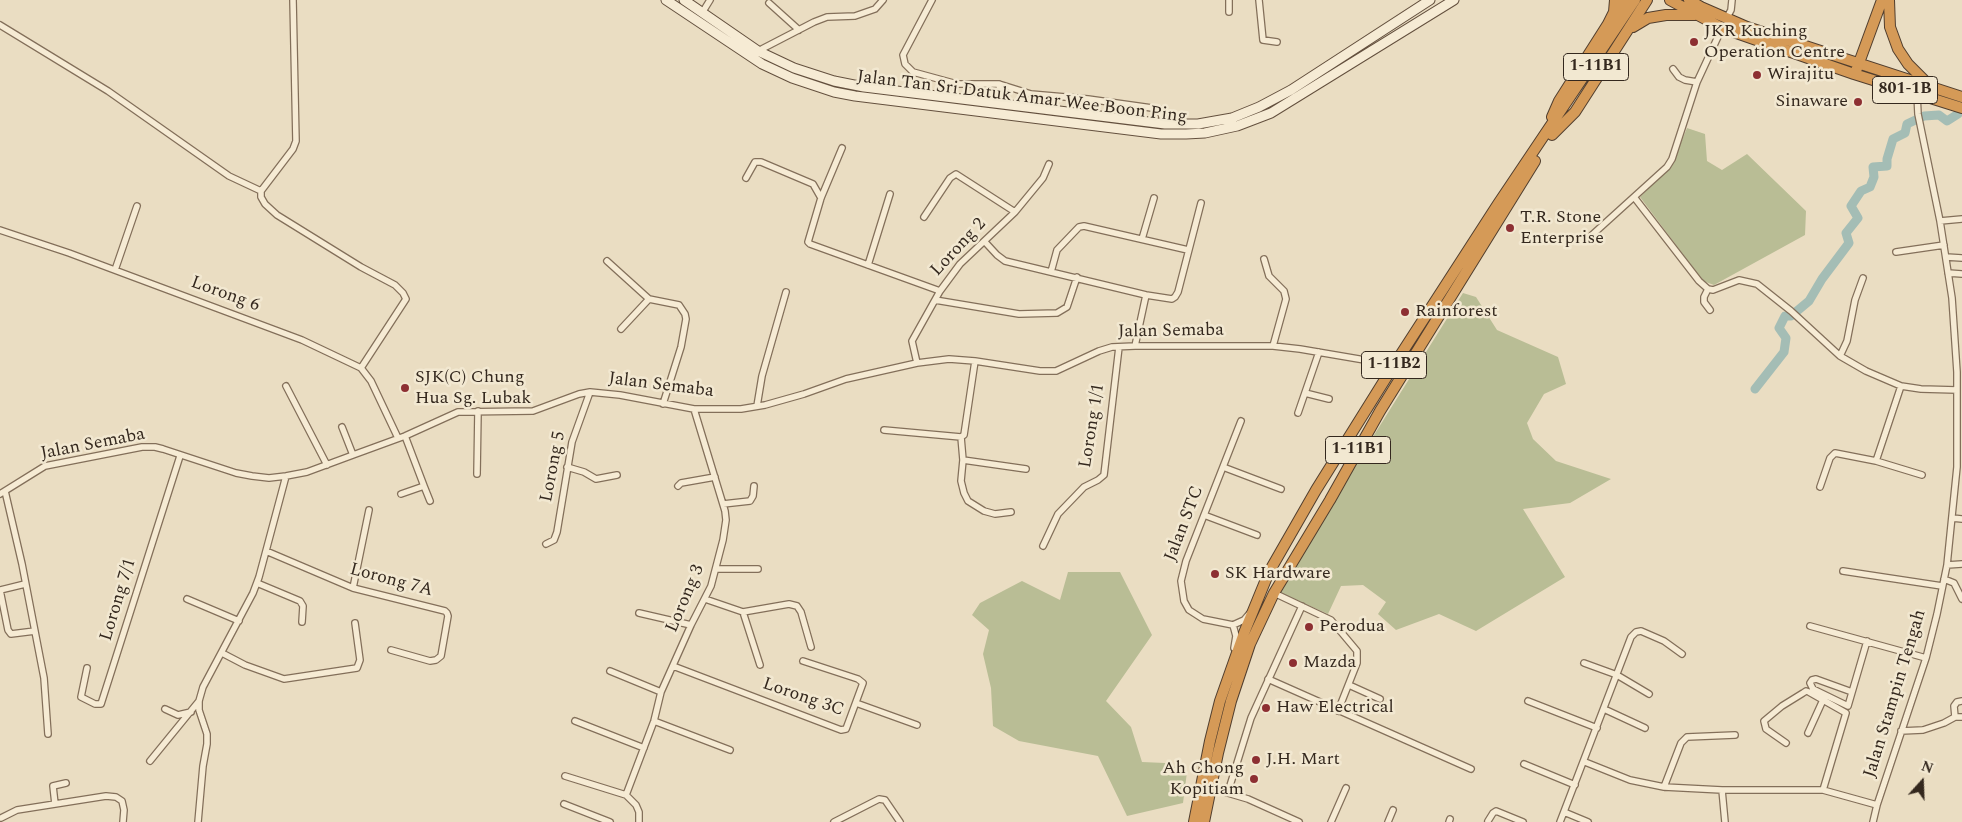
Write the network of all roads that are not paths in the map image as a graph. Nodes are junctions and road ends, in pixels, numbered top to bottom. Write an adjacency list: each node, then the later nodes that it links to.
1 (294, 0): 47 (street)
2 (666, 0): 10 (main road, Jalan Tan Sri Datuk Amar Wee Boon Ping)
3 (684, 0): 23 (main road, Jalan Tan Sri Datuk Amar Wee Boon Ping)
4 (710, 0): 23 (street)
5 (883, 0): 28 (street)
6 (932, 0): 37 (street)
7 (1229, 0): 22 (street)
8 (1259, 0): 30 (street)
9 (1430, 0): 42 (main road, Jalan Tan Sri Datuk Amar Wee Boon Ping)
10 (1454, 0)
11 (1615, 0): 26 (highway)
12 (1625, 0): 26 (highway)
13 (1635, 0): 43 (highway, 1-11B2)
14 (1642, 0): 43 (highway, 1-11B1)
15 (1647, 0): 29 (highway)
16 (1670, 0): 24 (highway)
17 (1689, 0): 25 (highway)
18 (1732, 0): 25 (street)
19 (1882, 0): 33 (highway)
20 (1889, 0): 38 (highway)
21 (769, 3): 28 (street)
22 (1229, 12)
23 (702, 13): 31 (main road, Jalan Tan Sri Datuk Amar Wee Boon Ping)
24 (1696, 15): 25 (highway); 29 (highway)
25 (1724, 23): 33 (highway); 36 (street)
26 (1608, 24): 43 (highway)
27 (0, 25): 47 (street)
28 (799, 30): 31 (street)
29 (1626, 34): 43 (highway)
30 (1277, 42)
31 (758, 51): 40 (main road, Jalan Tan Sri Datuk Amar Wee Boon Ping)
32 (1674, 69): 36 (street)
33 (1856, 69): 34 (highway); 35 (highway, 801-1B)
34 (1874, 69): 35 (highway); 38 (highway)
35 (1876, 81): 39 (highway, 801-1B)
36 (1697, 82): 49 (street)
37 (999, 84): 40 (street); 42 (street)
38 (1933, 88): 41 (highway)
39 (1917, 94): 41 (highway, 801-1B); 57 (street, Jalan Stampin Tengah)
40 (1001, 102): 42 (main road, Jalan Tan Sri Datuk Amar Wee Boon Ping)
41 (1960, 102)
42 (1165, 124)
43 (1549, 134): 91 (highway, 1-11B2); 133 (highway, 1-11B1)
44 (842, 148): 50 (street)
45 (1048, 164): 54 (street, Lorong 2)
46 (746, 178): 50 (street)
47 (262, 191): 92 (street)
48 (890, 194): 69 (street)
49 (1634, 197): 59 (street); 76 (street)
50 (822, 198): 69 (street)
51 (1154, 198): 60 (street)
52 (1201, 203): 63 (street)
53 (138, 206): 70 (street)
54 (1015, 212): 55 (street); 61 (street, Lorong 2)
55 (924, 218)
56 (1962, 219): 57 (street)
57 (1940, 221): 62 (street, Jalan Stampin Tengah)
58 (0, 230): 70 (street, Lorong 6)
59 (1592, 235)
60 (1142, 239): 63 (street); 71 (street)
61 (985, 242): 71 (street); 77 (street, Lorong 2)
62 (1944, 245): 64 (street); 65 (street, Jalan Stampin Tengah)
63 (1188, 250): 79 (street)
64 (1896, 252)
65 (1946, 257): 66 (street); 72 (street, Jalan Stampin Tengah)
66 (1962, 258)
67 (1264, 259): 85 (street)
68 (607, 261): 80 (street)
69 (868, 265): 77 (street)
70 (115, 270): 92 (street, Lorong 6)
71 (1051, 272): 74 (street)
72 (1948, 272): 73 (street); 95 (street, Jalan Stampin Tengah)
73 (1962, 274)
74 (1077, 277): 79 (street); 81 (street)
75 (1863, 278): 88 (street)
76 (1708, 289): 82 (street); 88 (street)
77 (940, 291): 81 (street, Lorong 2)
78 (786, 292): 100 (street)
79 (1146, 295): 84 (street)
80 (649, 299): 83 (street); 99 (street)
81 (936, 300): 90 (street, Lorong 2)
82 (1710, 310)
83 (621, 329)
84 (1135, 346): 85 (street, Jalan Semaba); 86 (street, Jalan Semaba)
85 (1273, 346): 87 (street, Jalan Semaba)
86 (1119, 347): 89 (street, Jalan Semaba); 143 (street, Lorong 1/1)
87 (1319, 352): 91 (street, Jalan Semaba); 97 (street)
88 (1840, 356): 94 (street)
89 (974, 361): 90 (street, Jalan Semaba); 109 (street)
90 (917, 363): 100 (street, Jalan Semaba)
91 (1394, 365): 130 (highway, 1-11B2)
92 (362, 368): 110 (street)
93 (286, 386): 115 (street)
94 (1901, 386): 95 (street); 114 (street)
95 (1957, 390): 102 (street, Jalan Stampin Tengah)
96 (590, 392): 99 (street, Jalan Semaba); 103 (street, Jalan Semaba); 116 (street, Lorong 5)
97 (1305, 393): 98 (street); 104 (street)
98 (1329, 399)
99 (663, 404): 101 (street, Jalan Semaba)
100 (756, 406): 101 (street, Jalan Semaba)
101 (694, 409): 124 (street, Lorong 3)
102 (1960, 409): 118 (street, Jalan Stampin Tengah)
103 (478, 411): 108 (street, Jalan Semaba); 120 (street)
104 (1298, 413)
105 (1241, 421): 117 (street, Jalan STC)
106 (342, 427): 112 (street)
107 (884, 430): 109 (street)
108 (405, 436): 110 (street, Jalan Semaba); 125 (street)
109 (961, 437): 113 (street)
110 (398, 438): 112 (street, Jalan Semaba)
111 (180, 456): 123 (street, Jalan Semaba); 131 (street, Jalan Semaba); 181 (street, Lorong 7/1)
112 (353, 456): 115 (street, Jalan Semaba)
113 (963, 460): 119 (street); 137 (street)
114 (1876, 462): 122 (street); 128 (street)
115 (327, 465): 123 (street, Jalan Semaba)
116 (567, 467): 121 (street); 142 (street, Lorong 5)
117 (1223, 467): 129 (street); 138 (street, Jalan STC)
118 (1960, 467): 139 (street, Jalan Stampin Tengah)
119 (1026, 469)
120 (477, 474)
121 (617, 475)
122 (1922, 475)
123 (286, 476): 144 (street)
124 (715, 477): 126 (street); 135 (street, Lorong 3)
125 (424, 486): 132 (street); 134 (street)
126 (678, 486)
127 (754, 486): 135 (street)
128 (1820, 487)
129 (1281, 489)
130 (1316, 490): 133 (highway); 159 (highway, 1-11B2)
131 (2, 493): 152 (street)
132 (401, 494)
133 (1330, 500): 155 (highway, 1-11B1)
134 (430, 501)
135 (723, 504): 147 (street, Lorong 3)
136 (369, 510): 154 (street)
137 (1011, 512)
138 (1204, 515): 141 (street); 167 (street, Jalan STC)
139 (1952, 518): 140 (street); 146 (street, Jalan Stampin Tengah)
140 (1962, 519)
141 (1257, 535)
142 (546, 544)
143 (1042, 546)
144 (266, 551): 151 (street); 154 (street, Lorong 7A)
145 (1962, 564): 146 (street)
146 (1946, 565): 150 (street, Jalan Stampin Tengah)
147 (716, 569): 148 (street); 157 (street, Lorong 3)
148 (758, 569)
149 (1843, 570): 153 (street)
150 (1944, 580): 153 (street, Jalan Stampin Tengah); 158 (street)
151 (257, 583): 163 (street); 164 (street)
152 (25, 584): 169 (street); 169 (street)
153 (1942, 586): 175 (street, Jalan Stampin Tengah)
154 (353, 588): 172 (street, Lorong 7A)
155 (1274, 593): 160 (street); 219 (highway, 1-11B1)
156 (187, 599): 163 (street)
157 (705, 599): 162 (street); 166 (street, Lorong 3)
158 (1962, 599)
159 (1254, 605): 167 (street); 180 (highway, 1-11B2)
160 (1302, 606): 184 (street); 185 (street)
161 (639, 612): 166 (street)
162 (743, 612): 171 (street); 178 (street)
163 (239, 621): 173 (street)
164 (302, 622)
165 (355, 623): 173 (street)
166 (691, 625): 179 (street, Lorong 3)
167 (1232, 625): 180 (street)
168 (1810, 626): 170 (street)
169 (35, 631): 207 (street)
170 (1867, 641): 175 (street); 187 (street)
171 (811, 646)
172 (391, 650)
173 (222, 653): 191 (street)
174 (1682, 654): 183 (street)
175 (1926, 658): 205 (street, Jalan Stampin Tengah)
176 (803, 661): 194 (street, Lorong 3C)
177 (1584, 663): 183 (street)
178 (760, 665)
179 (673, 666): 186 (street, Lorong 3); 194 (street, Lorong 3C)
180 (1231, 667): 241 (highway, 1-11B2)
181 (87, 668)
182 (610, 671): 186 (street)
183 (1617, 675): 188 (street); 196 (street)
184 (1268, 679): 197 (street); 224 (street)
185 (1349, 685): 189 (street); 197 (street)
186 (661, 692): 201 (street, Lorong 3)
187 (1852, 692): 187 (street)
188 (1650, 694)
189 (1380, 698)
190 (1823, 700): 206 (street); 209 (street); 223 (street)
191 (199, 701): 198 (street); 236 (street)
192 (1528, 701): 203 (street)
193 (1962, 701): 199 (street)
194 (856, 703): 202 (street)
195 (165, 708): 198 (street)
196 (1604, 709): 203 (street); 204 (street)
197 (1338, 711): 215 (street)
198 (191, 712): 212 (street)
199 (1959, 717): 205 (street)
200 (575, 721): 210 (street)
201 (654, 721): 210 (street, Lorong 3); 211 (street)
202 (917, 725)
203 (1596, 728): 213 (street)
204 (1645, 728)
205 (1902, 731): 229 (street, Jalan Stampin Tengah)
206 (1808, 733)
207 (48, 734)
208 (1735, 735): 220 (street)
209 (1786, 743)
210 (644, 748): 225 (street, Lorong 3)
211 (730, 750)
212 (150, 761)
213 (1584, 762): 218 (street); 220 (street)
214 (1524, 764): 218 (street)
215 (1471, 769)
216 (565, 776): 225 (street)
217 (66, 784): 227 (street)
218 (1575, 785): 231 (street)
219 (1211, 786): 224 (street); 226 (highway, 1-11B1)
220 (1664, 786): 222 (street)
221 (1346, 788): 244 (street)
222 (1722, 790): 223 (street); 249 (street)
223 (1823, 790): 229 (street)
224 (1224, 791): 226 (street); 233 (street)
225 (626, 796): 238 (street)
226 (1209, 798): 242 (highway, 1-11B1)
227 (54, 804): 232 (street); 235 (street)
228 (564, 804): 237 (street)
229 (1877, 805): 250 (street, Jalan Stampin Tengah)
230 (1394, 810): 245 (street)
231 (1564, 812): 247 (street); 248 (street)
232 (1, 818)
233 (1286, 819): 243 (street)
234 (1488, 821): 246 (street)
235 (123, 822)
236 (198, 822)
237 (610, 822)
238 (639, 822)
239 (834, 822): 240 (street)
240 (900, 822)
241 (1194, 822)
242 (1204, 822)
243 (1299, 822)
244 (1331, 822)
245 (1388, 822)
246 (1523, 822)
247 (1560, 822)
248 (1588, 822)
249 (1725, 822)
250 (1873, 822)

